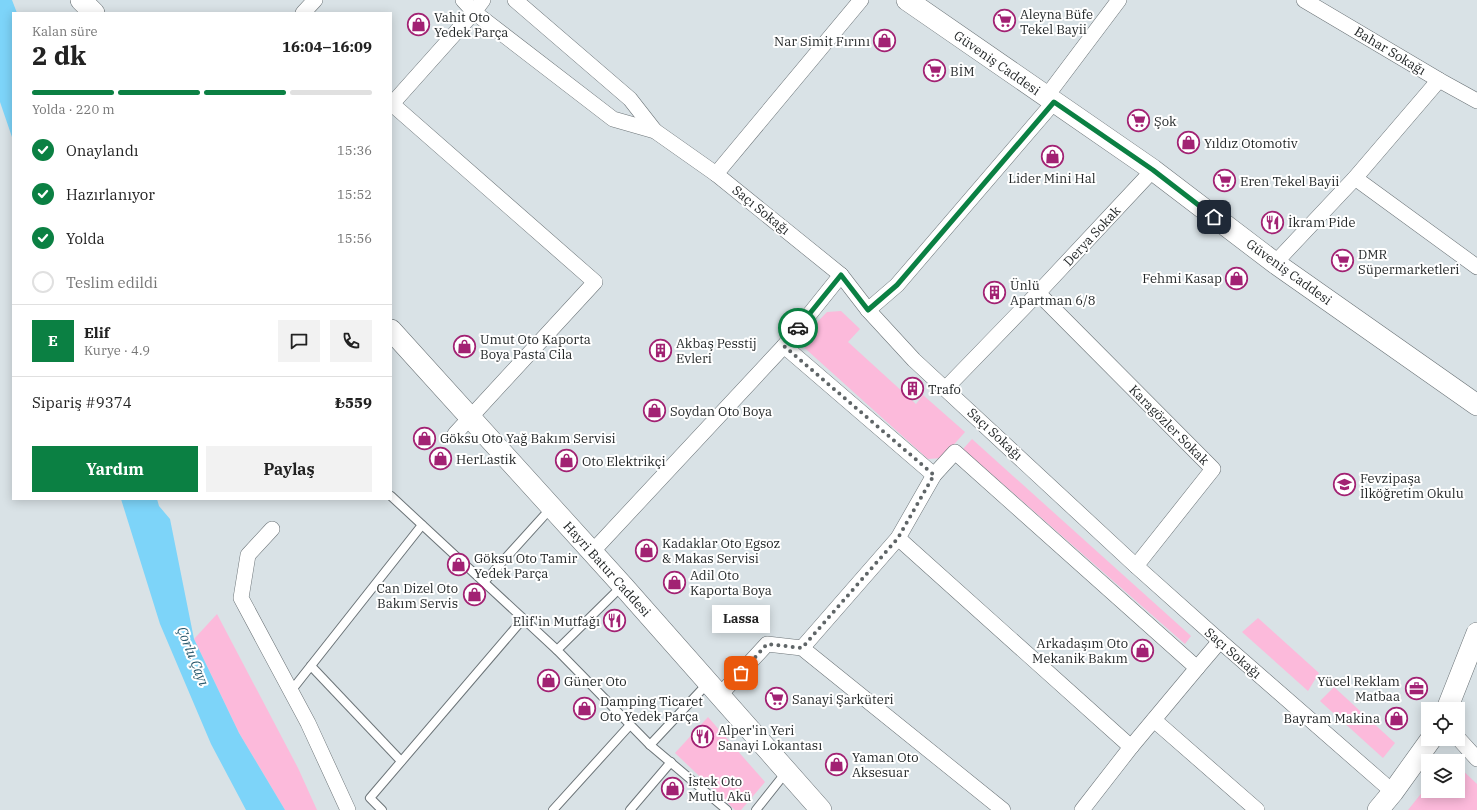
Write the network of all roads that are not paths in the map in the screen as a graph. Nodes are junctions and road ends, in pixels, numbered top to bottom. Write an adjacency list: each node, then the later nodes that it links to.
1 (81, 0): 10 (street)
2 (315, 0): 11 (street)
3 (462, 0): 12 (street)
4 (483, 0): 12 (street)
5 (515, 0): 17 (street)
6 (861, 0): 19 (street)
7 (907, 0): 14 (street, Güveniş Caddesi)
8 (1119, 0): 14 (street)
9 (1304, 0): 13 (street, Bahar Sokağı)
10 (93, 12)
11 (304, 12)
12 (474, 12): 16 (street); 17 (street)
13 (1439, 80): 15 (street, Bahar Sokağı); 20 (street)
14 (1050, 99): 18 (street, Güveniş Caddesi); 25 (street)
15 (1477, 101)
16 (392, 104): 30 (street)
17 (655, 130): 19 (street, Saçı Sokağı)
18 (1153, 170): 21 (street, Güveniş Caddesi); 24 (street, Derya Sokak)
19 (716, 174): 23 (street, Saçı Sokağı)
20 (1355, 178): 21 (street); 22 (street)
21 (1275, 263): 29 (street, Güveniş Caddesi)
22 (1477, 267)
23 (841, 275): 25 (street, Saçı Sokağı); 27 (street)
24 (1038, 293): 28 (street, Derya Sokak); 39 (street, Karagözler Sokak)
25 (868, 310): 28 (street, Saçı Sokağı)
26 (392, 331): 30 (street, Hayri Batur Caddesi)
27 (784, 346): 32 (street); 38 (street)
28 (946, 388): 39 (street, Saçı Sokağı)
29 (1477, 405)
30 (470, 417): 31 (street); 34 (street, Hayri Batur Caddesi)
31 (455, 434)
32 (934, 475): 37 (street); 48 (street)
33 (392, 497): 35 (lane)
34 (552, 507): 38 (street, Hayri Batur Caddesi); 40 (lane)
35 (422, 525): 40 (lane); 47 (lane)
36 (272, 529): 50 (street)
37 (898, 538): 45 (street); 57 (street)
38 (592, 552): 41 (street, Hayri Batur Caddesi)
39 (1136, 566): 44 (street, Saçı Sokağı)
40 (484, 582): 42 (lane)
41 (623, 586): 46 (lane); 49 (street, Hayri Batur Caddesi)
42 (523, 619): 46 (lane); 59 (lane)
43 (1477, 633): 51 (street)
44 (1220, 642): 48 (street); 62 (street, Saçı Sokağı)
45 (802, 648): 49 (street); 70 (street)
46 (557, 650): 53 (lane)
47 (311, 666): 50 (lane); 59 (lane)
48 (1197, 668): 52 (street)
49 (715, 689): 54 (lane); 61 (street, Hayri Batur Caddesi)
50 (291, 691): 63 (street)
51 (1450, 702)
52 (1154, 720): 57 (street); 72 (street)
53 (630, 725): 54 (lane); 65 (lane)
54 (650, 745): 60 (lane)
55 (1426, 746): 62 (street)
56 (1465, 746): 58 (street)
57 (1131, 747): 71 (street)
58 (1477, 759)
59 (401, 762): 64 (lane)
60 (671, 762): 66 (lane); 67 (lane)
61 (787, 770): 68 (lane); 69 (street, Hayri Batur Caddesi)
62 (1393, 792): 73 (street)
63 (348, 810)
64 (382, 810)
65 (553, 810)
66 (630, 810)
67 (726, 810)
68 (756, 810)
69 (821, 810)
70 (1004, 810)
71 (1082, 810)
72 (1256, 810)
73 (1378, 810)

